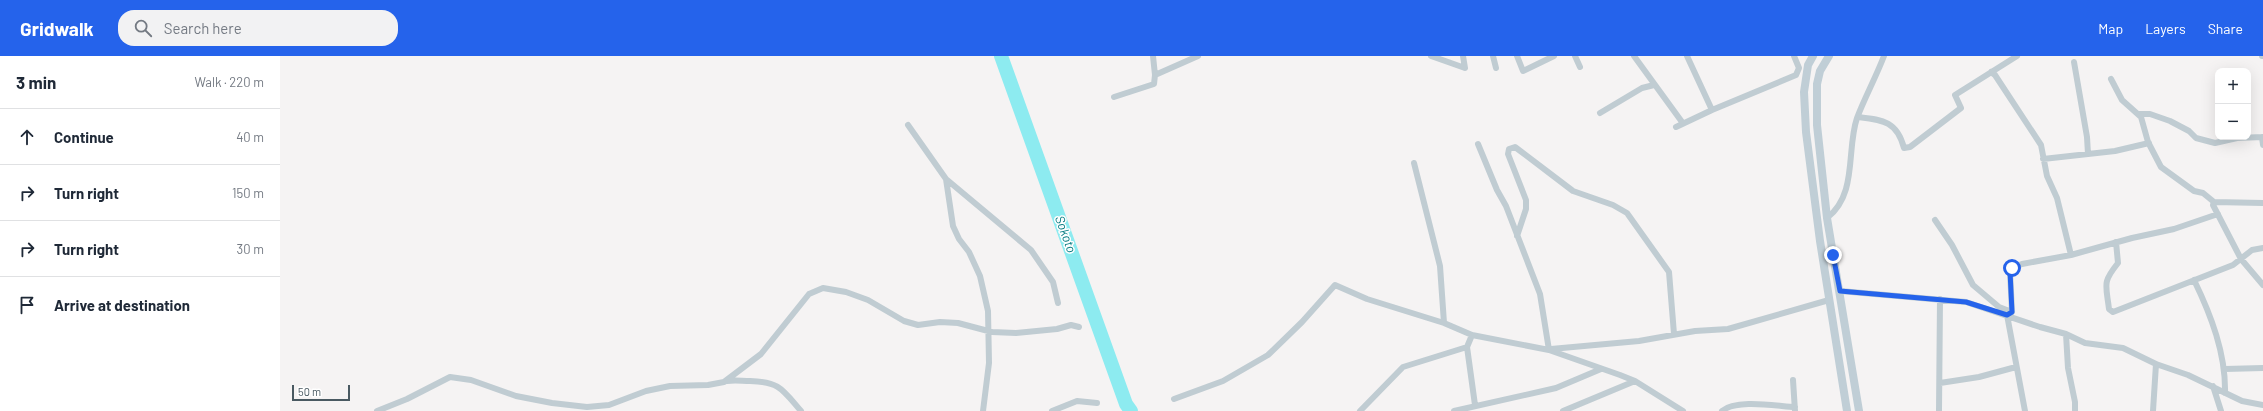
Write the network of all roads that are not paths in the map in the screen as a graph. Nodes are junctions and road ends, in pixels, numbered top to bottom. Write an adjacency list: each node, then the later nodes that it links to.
1 (1153, 56): 20 (street)
2 (1198, 56): 20 (street)
3 (1431, 56): 4 (street)
4 (1463, 56)
5 (1493, 56): 18 (street)
6 (1517, 56): 7 (street)
7 (1554, 56)
8 (1575, 56): 17 (street)
9 (1687, 56): 24 (street)
10 (1794, 56): 24 (street)
11 (1813, 56): 52 (street)
12 (1829, 56): 42 (street)
13 (1884, 56): 27 (street)
14 (2017, 56): 19 (street)
15 (1637, 58): 22 (street)
16 (2074, 62): 35 (street)
17 (1580, 67)
18 (1496, 68)
19 (1991, 72): 27 (street); 36 (street)
20 (1155, 74): 23 (street)
21 (2111, 79): 26 (street)
22 (1654, 85): 25 (street); 28 (street)
23 (1114, 98)
24 (1712, 110): 28 (street)
25 (1600, 113)
26 (2139, 114): 31 (street); 32 (street)
27 (1858, 118): 42 (street)
28 (1682, 122): 30 (street)
29 (908, 125): 38 (street)
30 (1676, 127)
31 (2262, 137): 34 (street)
32 (2149, 143): 35 (street); 39 (street)
33 (1478, 144): 44 (street)
34 (2263, 145)
35 (2088, 154): 36 (street)
36 (2043, 159): 47 (street)
37 (1414, 163): 56 (street)
38 (946, 179): 54 (street); 58 (street)
39 (2214, 202): 40 (street); 41 (street)
40 (2263, 203)
41 (2218, 214): 45 (street); 48 (street)
42 (1827, 218): 51 (street)
43 (1935, 220): 55 (street)
44 (1517, 236): 60 (street); 63 (street)
45 (2116, 242): 47 (street); 49 (street)
46 (2263, 248): 48 (street)
47 (2071, 255): 55 (street)
48 (2241, 259): 49 (street); 50 (street)
49 (2194, 280): 68 (street)
50 (2263, 285)
51 (1840, 291): 53 (street); 90 (street)
52 (1829, 300): 60 (street); 89 (street)
53 (1940, 300): 55 (street); 72 (street)
54 (1058, 303)
55 (2009, 314): 61 (street); 65 (street)
56 (1444, 322): 59 (street); 75 (street)
57 (1078, 327): 58 (street)
58 (988, 332): 71 (street); 82 (street)
59 (1472, 334): 62 (street); 63 (street)
60 (1674, 334): 63 (street)
61 (2066, 334): 64 (street); 93 (street)
62 (1467, 347): 77 (street); 84 (street)
63 (1549, 350): 67 (street)
64 (2156, 364): 73 (street); 94 (street)
65 (2016, 367): 72 (street); 92 (street)
66 (2263, 368): 68 (street)
67 (1600, 369): 70 (street); 77 (street)
68 (2225, 369): 74 (street)
69 (1793, 380): 79 (street)
70 (1635, 381): 86 (street); 87 (street)
71 (724, 382): 80 (street); 81 (street)
72 (1940, 383): 91 (street)
73 (2213, 386): 74 (street); 95 (street)
74 (2226, 392): 78 (street)
75 (1174, 399)
76 (1097, 403): 83 (street)
77 (1475, 405): 85 (street)
78 (2263, 405)
79 (1795, 409): 88 (street)
80 (377, 411)
81 (802, 411)
82 (983, 411)
83 (1052, 411)
84 (1360, 411)
85 (1454, 411)
86 (1563, 411)
87 (1681, 411)
88 (1722, 411)
89 (1847, 411)
90 (1859, 411)
91 (1939, 411)
92 (2025, 411)
93 (2075, 411)
94 (2153, 411)
95 (2221, 411)

